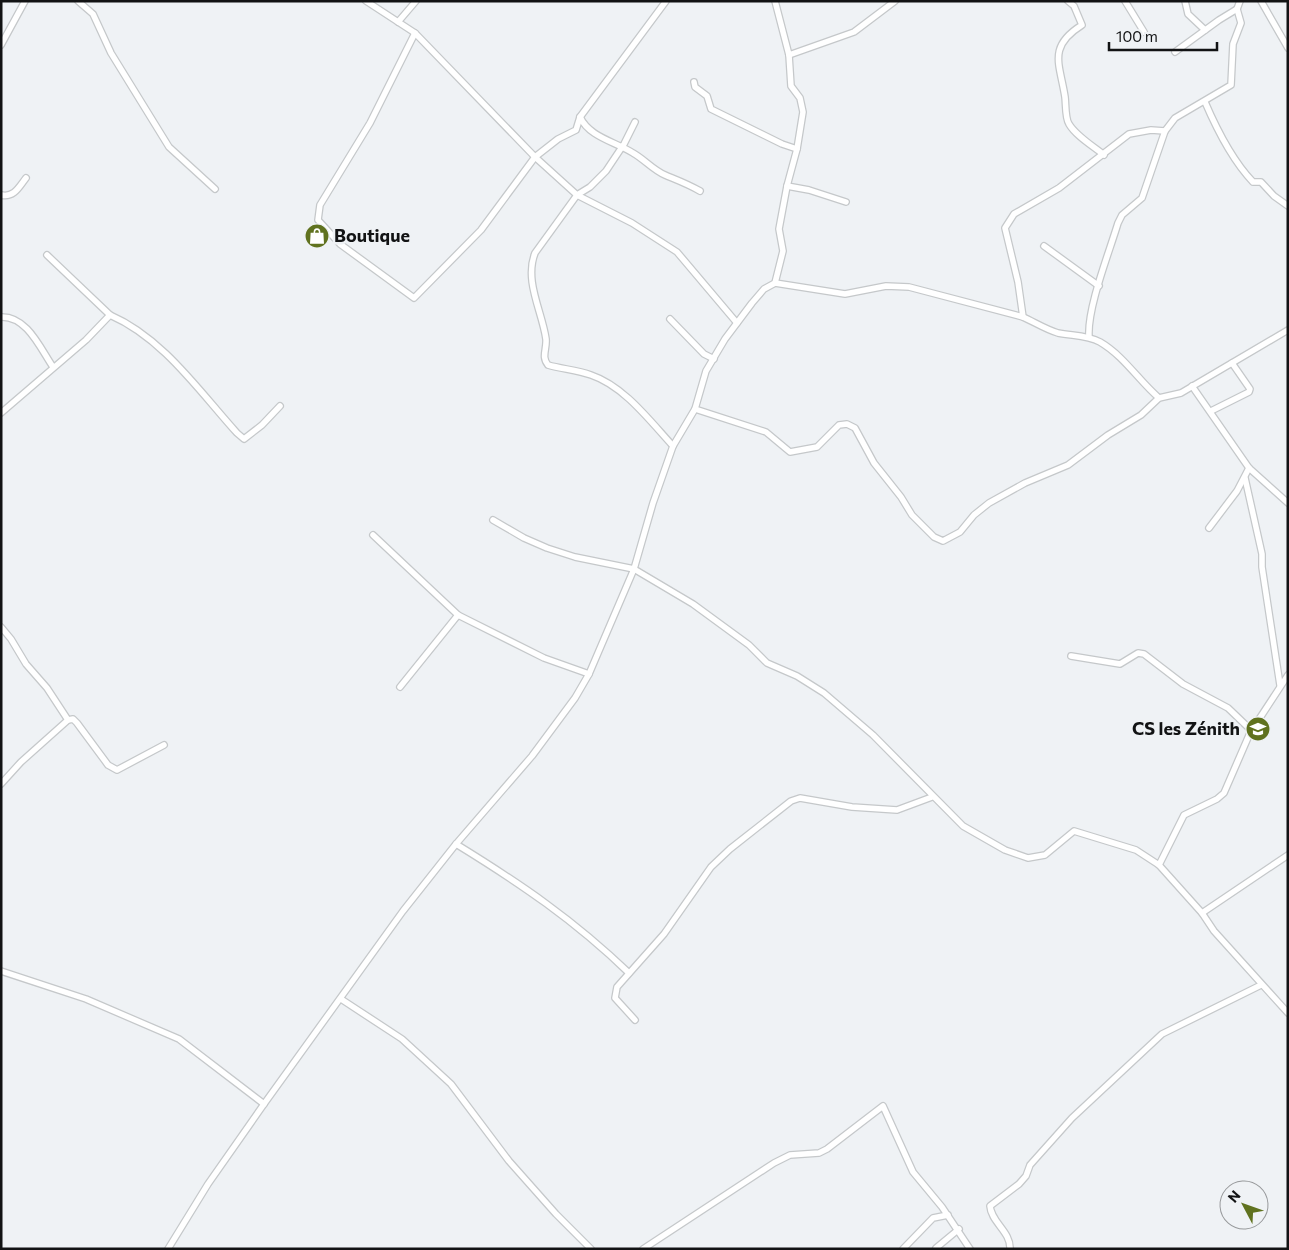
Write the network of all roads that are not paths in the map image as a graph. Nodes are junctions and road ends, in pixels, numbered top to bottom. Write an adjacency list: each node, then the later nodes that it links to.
1 (25, 1): 18 (street)
2 (78, 1): 33 (street)
3 (366, 1): 14 (street)
4 (416, 1): 14 (street)
5 (666, 1): 24 (street)
6 (895, 1): 21 (street)
7 (1068, 1): 29 (street)
8 (1126, 1): 16 (street)
9 (1184, 1): 15 (street)
10 (1240, 1): 13 (street)
11 (1261, 1): 19 (street)
12 (776, 2): 21 (street)
13 (1237, 9): 15 (street); 23 (street)
14 (398, 22): 17 (street)
15 (1205, 30): 20 (street)
16 (1144, 32)
17 (415, 33): 30 (street); 30 (street)
18 (1, 45)
19 (1288, 48)
20 (1175, 52)
21 (789, 55): 28 (street)
22 (694, 82): 28 (street)
23 (1205, 102): 26 (street); 38 (street)
24 (580, 117): 27 (street); 30 (street)
25 (635, 122): 27 (street)
26 (1165, 132): 29 (street); 42 (street)
27 (622, 147): 34 (street); 36 (street)
28 (797, 149): 32 (street)
29 (1104, 155): 45 (street)
30 (535, 157): 36 (street)
31 (26, 178): 35 (street)
32 (787, 186): 37 (street); 41 (street)
33 (215, 189)
34 (700, 190)
35 (1, 195)
36 (577, 195): 47 (street); 59 (street)
37 (846, 202)
38 (1288, 206)
39 (1044, 246): 42 (street)
40 (47, 255): 43 (street)
41 (775, 283): 45 (street); 47 (street)
42 (1100, 286): 49 (street)
43 (110, 315): 52 (street); 55 (street)
44 (1, 317): 52 (street)
45 (1023, 317): 49 (street)
46 (670, 319): 50 (street)
47 (737, 323): 50 (street)
48 (1288, 330): 51 (street)
49 (1089, 337): 54 (street)
50 (714, 359): 56 (street)
51 (1232, 363): 53 (street); 57 (street)
52 (53, 367): 58 (street)
53 (1192, 386): 54 (street); 57 (street)
54 (1159, 398): 56 (street)
55 (280, 406)
56 (695, 409): 59 (street)
57 (1211, 411): 60 (street)
58 (1, 413)
59 (673, 446): 66 (street)
60 (1249, 468): 61 (street); 62 (street)
61 (1245, 478): 64 (street); 72 (street)
62 (1288, 503)
63 (493, 520): 66 (street)
64 (1209, 528)
65 (373, 535): 67 (street)
66 (634, 569): 70 (street); 78 (street)
67 (458, 614): 70 (street); 73 (street)
68 (1, 628): 74 (street)
69 (1071, 656): 75 (street)
70 (589, 674): 79 (street)
71 (1288, 675): 72 (street)
72 (1280, 686): 75 (street)
73 (400, 687)
74 (68, 720): 76 (street); 77 (street)
75 (1252, 731): 81 (street)
76 (164, 745)
77 (1, 784)
78 (932, 797): 81 (street); 84 (street)
79 (456, 844): 84 (street); 86 (street)
80 (1288, 856): 82 (street)
81 (1159, 865): 82 (street)
82 (1202, 912): 85 (street)
83 (1, 971): 89 (street)
84 (629, 973): 88 (street)
85 (1261, 985): 87 (street); 98 (street)
86 (341, 999): 89 (street); 94 (street)
87 (1288, 1013)
88 (635, 1020)
89 (264, 1104): 93 (street)
90 (948, 1215): 91 (street); 95 (street); 96 (street)
91 (959, 1229): 92 (street); 97 (street)
92 (936, 1248)
93 (168, 1249)
94 (591, 1249)
95 (644, 1249)
96 (903, 1249)
97 (970, 1249)
98 (1010, 1249)

